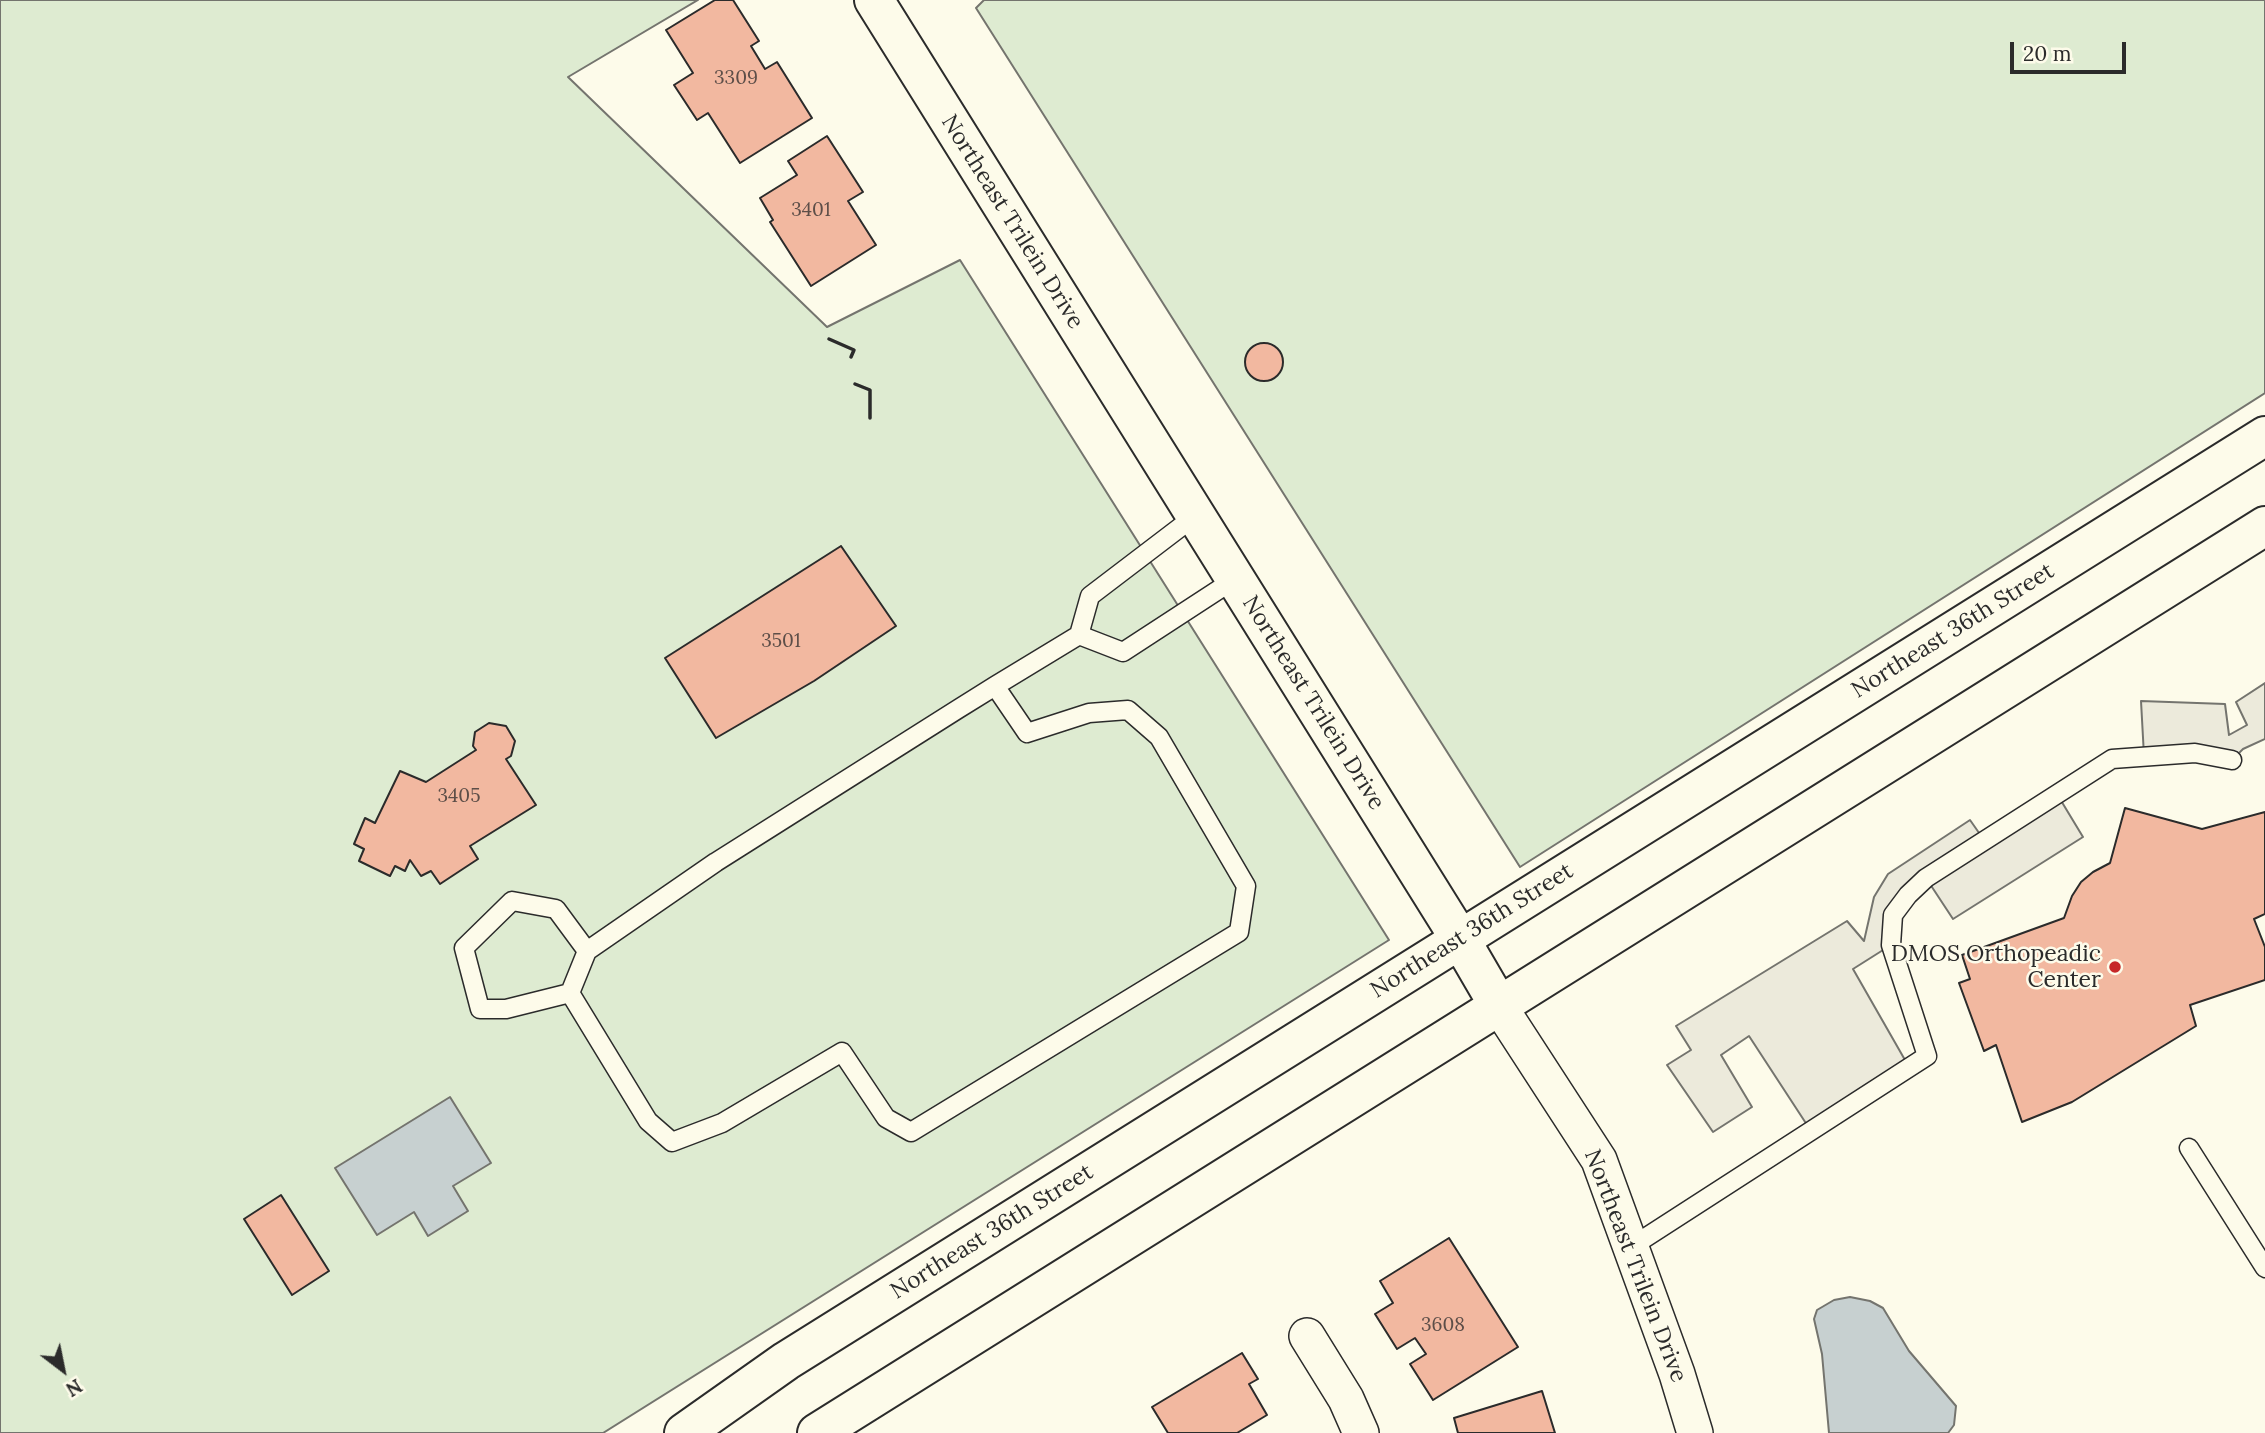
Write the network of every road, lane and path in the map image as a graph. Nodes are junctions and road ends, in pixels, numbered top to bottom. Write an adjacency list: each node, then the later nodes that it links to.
1 (874, 0): 3 (main road, Northeast Trilein Drive)
2 (2265, 436): 9 (main road, Northeast 36th Street)
3 (1195, 516): 5 (main road, Northeast Trilein Drive); 6 (lane)
4 (2265, 526): 12 (main road)
5 (1235, 579): 6 (lane); 9 (main road, Northeast Trilein Drive)
6 (1079, 635): 7 (lane)
7 (995, 686): 10 (lane); 11 (lane)
8 (2232, 760): 14 (lane)
9 (1460, 939): 12 (main road, Northeast Trilein Drive); 17 (main road, Northeast 36th Street)
10 (587, 951): 11 (lane); 11 (lane)
11 (570, 993)
12 (1499, 1006): 14 (street, Northeast Trilein Drive); 18 (main road)
13 (2189, 1148): 15 (lane)
14 (1631, 1247): 20 (street, Northeast Trilein Drive)
15 (2265, 1268)
16 (1307, 1336): 19 (street)
17 (684, 1433)
18 (817, 1433)
19 (1361, 1433)
20 (1695, 1433)

